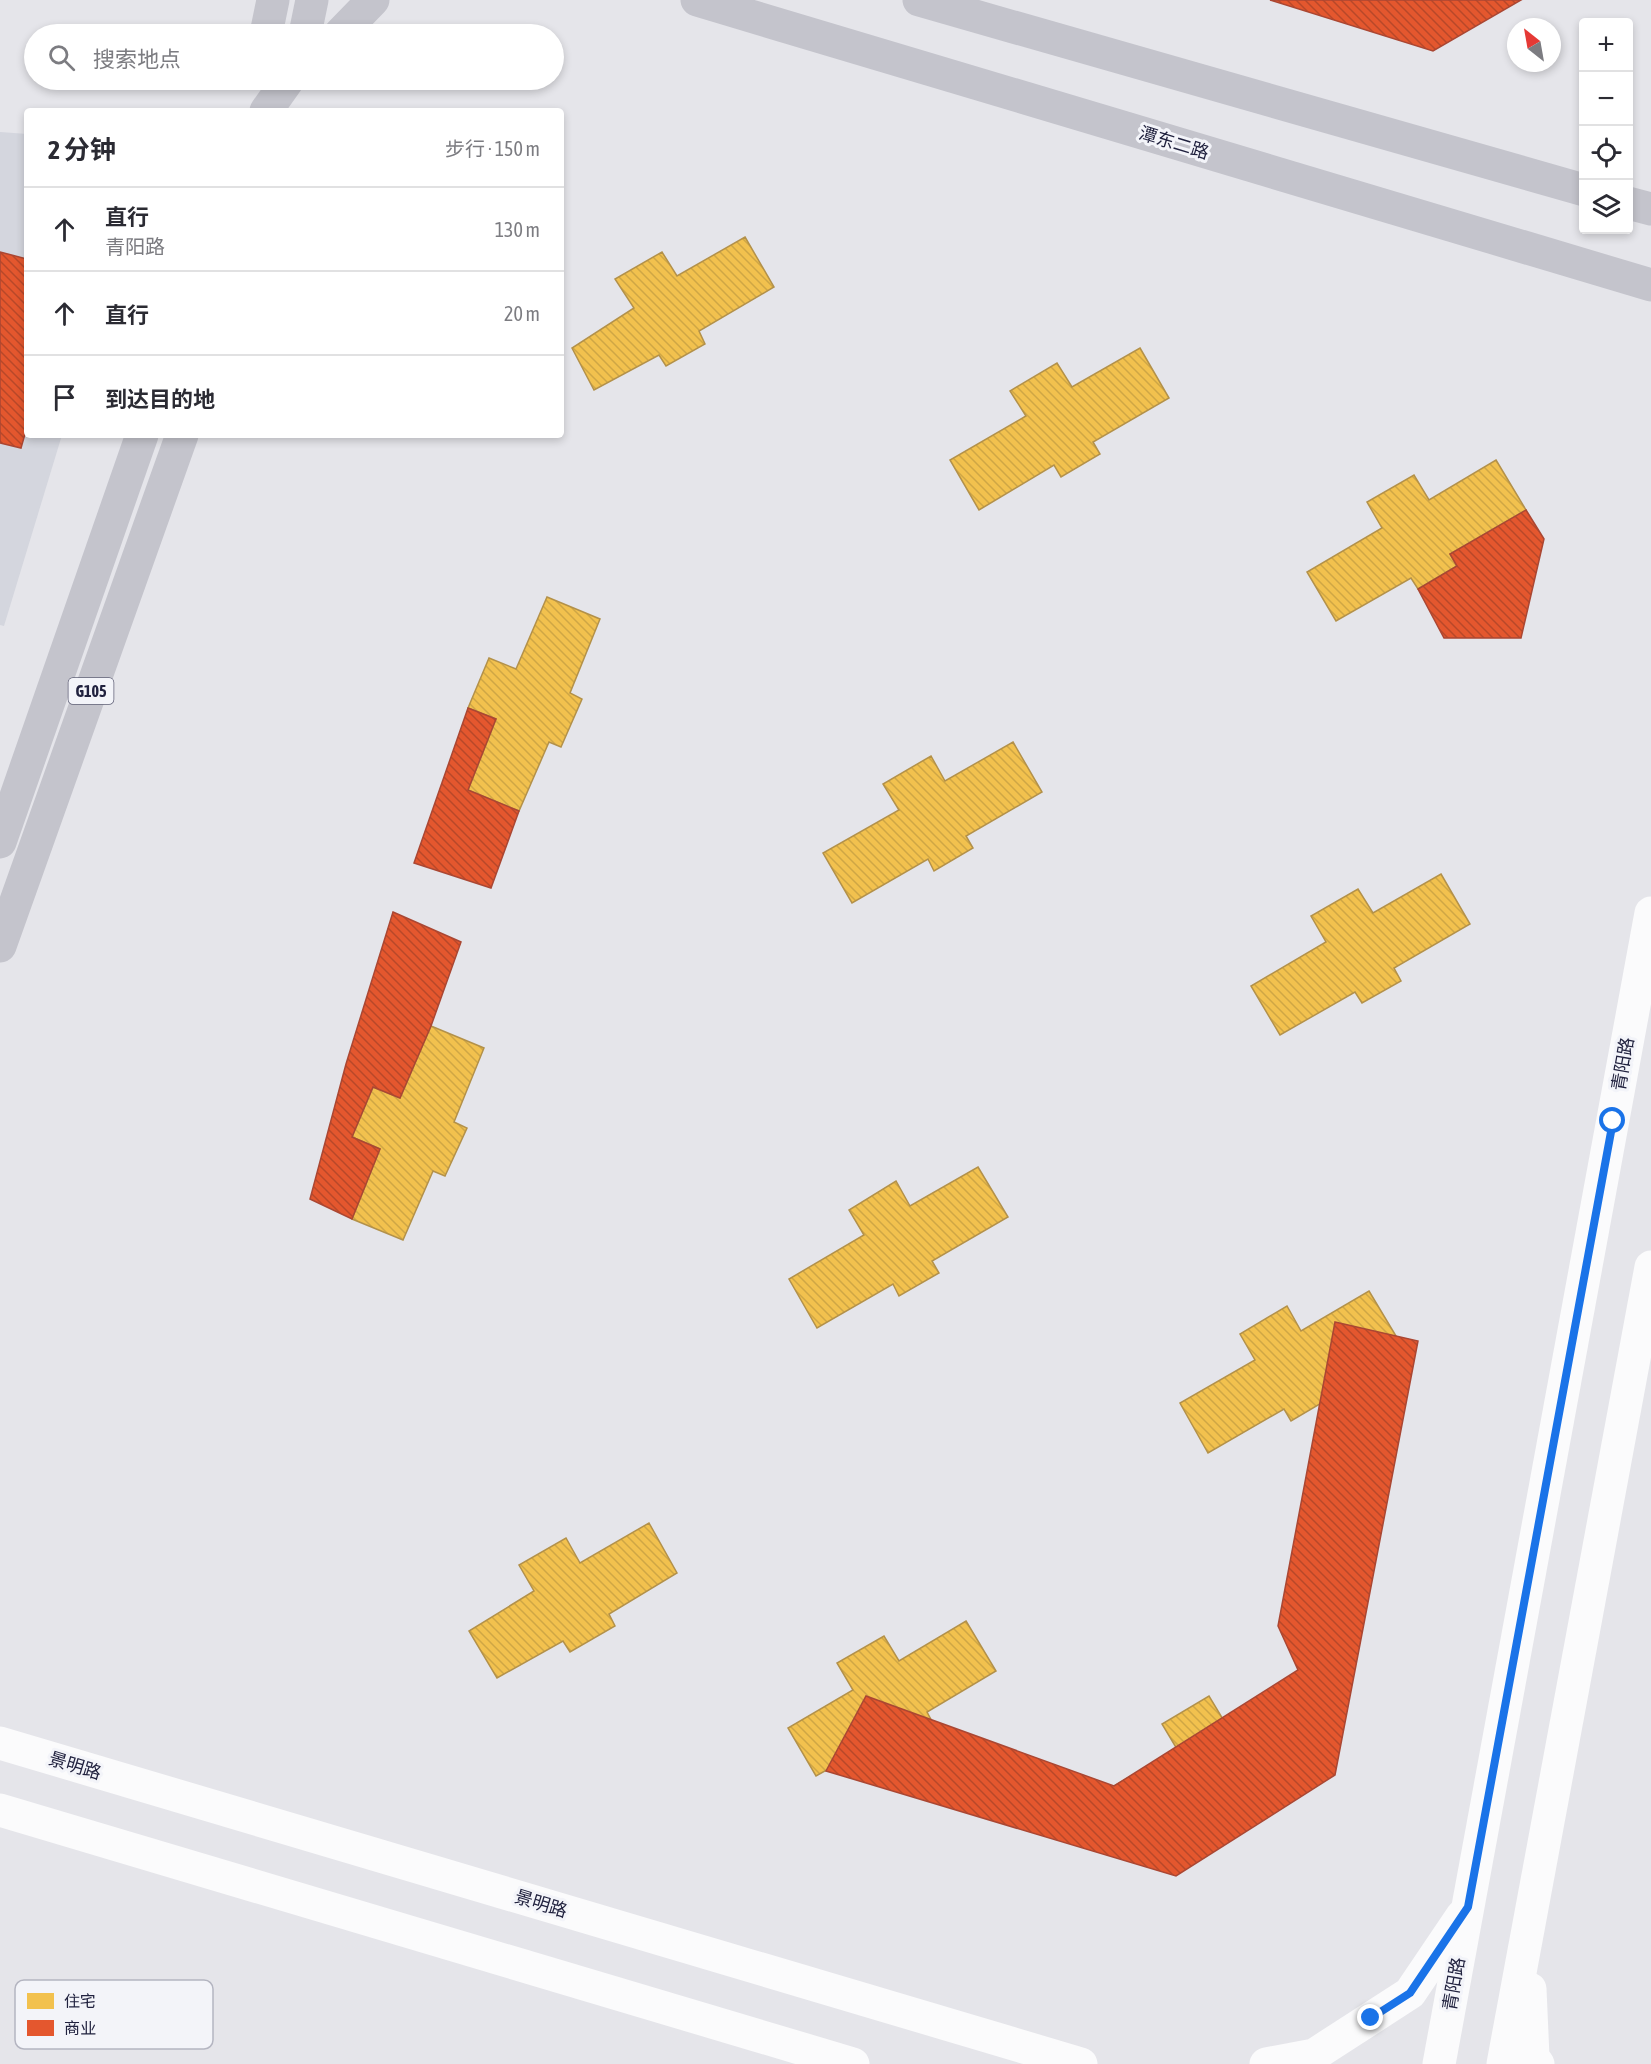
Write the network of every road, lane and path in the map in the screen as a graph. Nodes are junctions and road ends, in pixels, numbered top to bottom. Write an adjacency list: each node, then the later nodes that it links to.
1 (273, 0): 7 (highway)
2 (312, 0): 8 (highway)
3 (342, 0): 9 (highway)
4 (373, 0): 10 (highway)
5 (697, 0): 22 (highway, 潭东二路)
6 (919, 0): 19 (highway)
7 (268, 24)
8 (307, 24)
9 (326, 24)
10 (350, 24)
11 (255, 90): 15 (highway)
12 (281, 90): 16 (highway)
13 (295, 90): 17 (highway)
14 (306, 90): 18 (highway)
15 (252, 108)
16 (268, 108)
17 (292, 108)
18 (297, 108)
19 (1579, 189)
20 (1633, 204): 21 (highway)
21 (1651, 209)
22 (1651, 285)
23 (141, 438): 25 (highway, G105)
24 (181, 438): 27 (highway, G105)
25 (0, 842)
26 (1651, 913): 31 (street, 青阳路)
27 (0, 946)
28 (1651, 1267): 32 (street)
29 (0, 1743): 34 (street, 景明路)
30 (0, 1810): 33 (street)
31 (1468, 1907): 35 (street); 36 (street, 青阳路)
32 (1527, 1932): 37 (street); 38 (street)
33 (853, 2064)
34 (1081, 2064)
35 (1266, 2064)
36 (1439, 2064)
37 (1503, 2064)
38 (1538, 2064)

